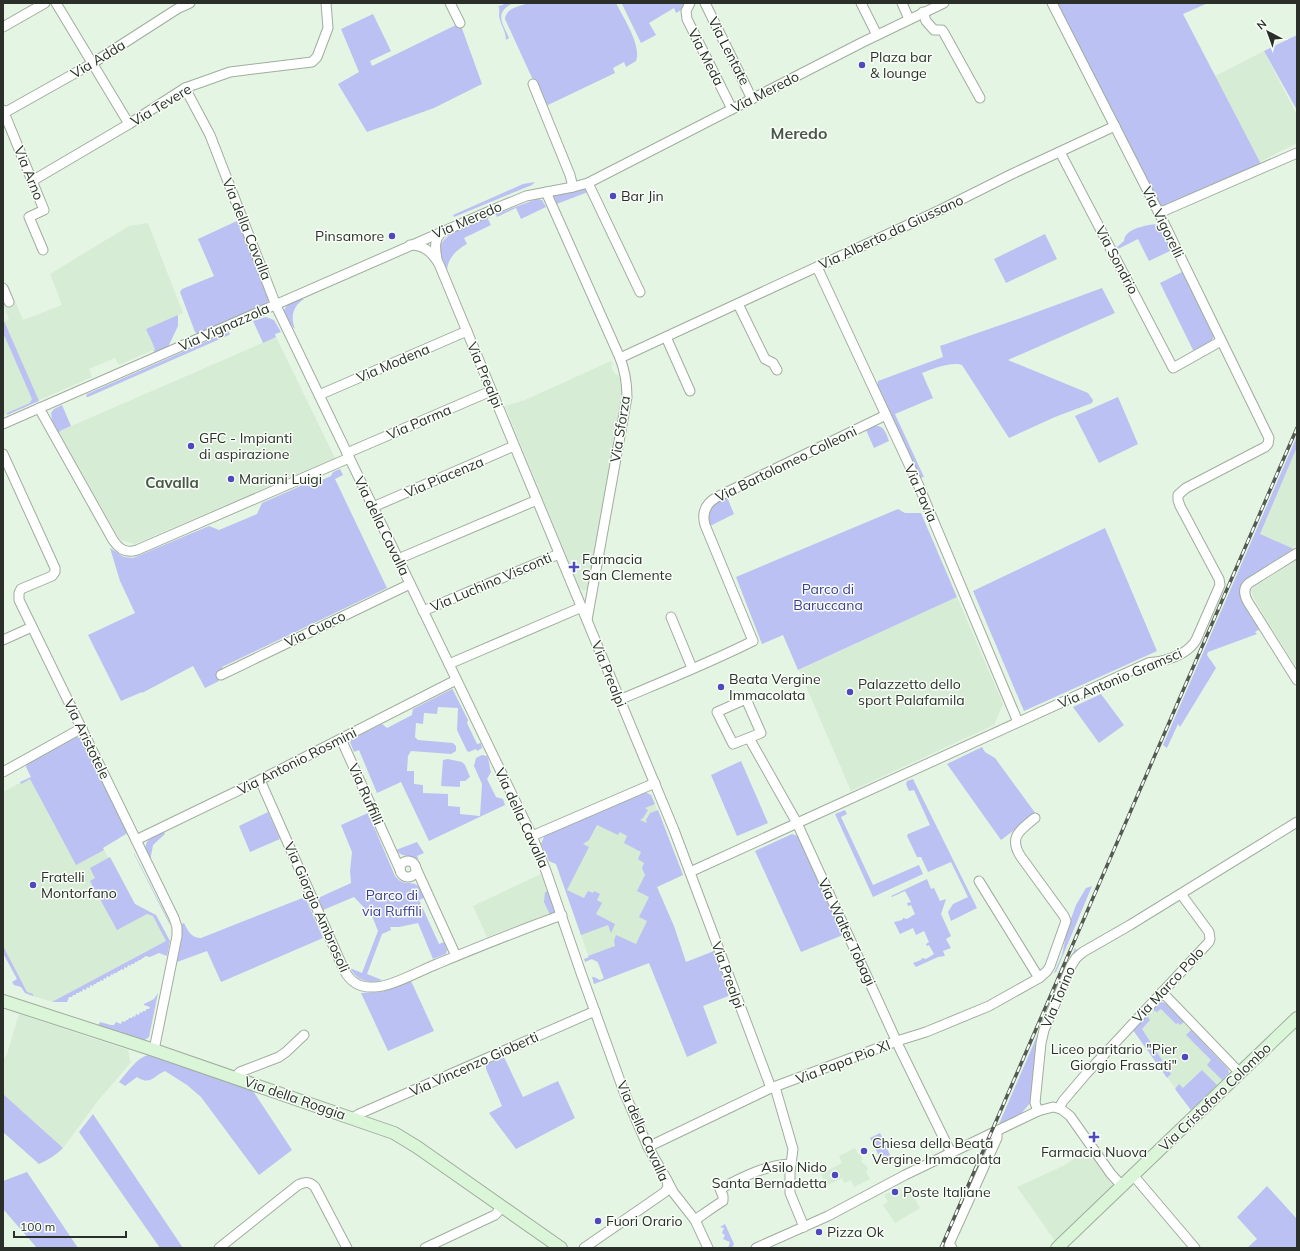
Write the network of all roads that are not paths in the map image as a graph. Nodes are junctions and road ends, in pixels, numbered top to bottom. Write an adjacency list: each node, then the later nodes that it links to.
1 (45, 3): 15 (street)
2 (56, 3): 17 (street)
3 (190, 3): 17 (street, Via Adda)
4 (326, 3): 19 (street, Via Tevere)
5 (450, 3): 14 (street)
6 (690, 3): 22 (street, Via Meda)
7 (705, 3): 20 (street, Via Lentate)
8 (861, 3): 16 (street)
9 (902, 3): 13 (street)
10 (944, 3): 12 (street, Via Meredo)
11 (1052, 3): 25 (street, Via Vigorelli)
12 (922, 12): 13 (street, Via Meredo); 21 (street)
13 (909, 18): 16 (street, Via Meredo)
14 (460, 23)
15 (3, 27)
16 (877, 35): 20 (street, Via Meredo)
17 (93, 63): 23 (street, Via Adda); 24 (street)
18 (533, 84): 30 (street)
19 (185, 88): 24 (street, Via Tevere); 41 (street, Via della Cavalla)
20 (752, 98): 22 (street, Via Meredo)
21 (980, 98)
22 (732, 109): 29 (street, Via Meredo)
23 (4, 112): 28 (street, Via Arno)
24 (129, 124): 28 (street, Via Tevere)
25 (1115, 126): 26 (street, Via Alberto da Giussano); 32 (street, Via Vigorelli)
26 (1060, 152): 37 (street, Via Alberto da Giussano); 45 (street, Via Sondrio)
27 (1297, 153): 32 (street)
28 (32, 181): 35 (street, Via Arno)
29 (588, 183): 30 (street, Via Meredo); 39 (street)
30 (573, 187): 31 (street, Via Meredo)
31 (546, 192): 33 (street, Via Meredo); 46 (street, Via Sforza)
32 (1159, 213): 45 (street, Via Vigorelli)
33 (444, 230): 34 (street, Via Meredo); 36 (street, Via Prealpi)
34 (409, 245): 36 (street, Via Prealpi); 41 (street, Via Vignazzola)
35 (43, 250)
36 (439, 264): 43 (street, Via Prealpi)
37 (817, 267): 42 (street, Via Alberto da Giussano); 52 (street, Via Pavia)
38 (3, 288): 40 (street)
39 (640, 292)
40 (9, 302)
41 (276, 304): 50 (street, Via della Cavalla); 51 (street, Via Vignazzola)
42 (738, 304): 44 (street, Via Alberto da Giussano); 47 (street)
43 (466, 331): 48 (street, Via Prealpi); 50 (street, Via Modena)
44 (666, 337): 46 (street, Via Alberto da Giussano); 49 (street)
45 (1221, 342): 54 (street, Via Vigorelli)
46 (620, 358): 64 (street, Via Sforza)
47 (777, 370)
48 (491, 391): 55 (street, Via Prealpi); 57 (street, Via Parma)
49 (690, 391)
50 (319, 395): 57 (street, Via della Cavalla)
51 (39, 408): 53 (street, Via Vignazzola); 57 (street)
52 (886, 415): 72 (street, Via Bartolomeo Colleoni); 77 (street, Via Pavia)
53 (3, 424)
54 (1269, 443): 77 (street, Via Antonio Gramsci)
55 (514, 446): 58 (street, Via Prealpi); 59 (street, Via Piacenza)
56 (3, 454): 69 (street, Via Aristotele)
57 (348, 455): 59 (street, Via della Cavalla)
58 (537, 500): 61 (street, Via Prealpi); 62 (street)
59 (373, 507): 62 (street, Via della Cavalla)
60 (1297, 553): 75 (street)
61 (559, 554): 65 (street, Via Prealpi); 66 (street, Via Luchino Visconti)
62 (398, 559): 63 (street, Via della Cavalla)
63 (410, 584): 66 (street, Via della Cavalla); 73 (street, Via Cuoco)
64 (594, 586): 65 (street); 68 (street, Via Sforza)
65 (580, 603): 68 (street, Via Prealpi); 71 (street)
66 (423, 611): 71 (street, Via della Cavalla)
67 (671, 617): 72 (street)
68 (587, 621): 76 (street, Via Prealpi)
69 (32, 627): 70 (street); 78 (street, Via Aristotele)
70 (3, 640)
71 (448, 664): 74 (street, Via della Cavalla)
72 (692, 668): 76 (street, Via Bartolomeo Colleoni)
73 (221, 675)
74 (456, 680): 80 (street, Via Antonio Rosmini); 87 (street, Via della Cavalla)
75 (1297, 680)
76 (619, 700): 83 (street, Via Prealpi)
77 (1018, 722): 86 (street, Via Antonio Gramsci)
78 (82, 728): 81 (street); 88 (street, Via Aristotele)
79 (749, 738): 79 (street); 86 (street, Via Walter Tobagi)
80 (341, 739): 82 (street, Via Antonio Rosmini); 89 (street, Via Ruffilli)
81 (3, 772)
82 (260, 780): 88 (street, Via Antonio Rosmini); 97 (street, Via Giorgio Ambrosoli)
83 (655, 783): 87 (street); 91 (street, Via Prealpi)
84 (1035, 818): 98 (street, Via Papa Pio XI)
85 (1297, 822): 95 (street, Via Torino)
86 (797, 823): 91 (street, Via Antonio Gramsci); 104 (street, Via Walter Tobagi)
87 (532, 836): 96 (street, Via della Cavalla)
88 (136, 840): 105 (street, Via Aristotele)
89 (390, 850): 90 (street); 92 (street, Via Ruffilli)
90 (412, 864): 92 (street); 92 (street); 94 (street)
91 (690, 872): 108 (street, Via Prealpi)
92 (403, 874): 94 (street)
93 (979, 881): 98 (street)
94 (425, 886): 97 (street)
95 (1181, 894): 99 (street, Via Marco Polo); 110 (street, Via Torino)
96 (562, 915): 97 (street, Via Giorgio Ambrosoli); 101 (street, Via della Cavalla)
97 (456, 956)
98 (1038, 978): 104 (street, Via Papa Pio XI)
99 (1162, 992): 106 (street); 109 (street, Via Marco Polo)
100 (3, 1001): 105 (street, Via della Roggia)
101 (595, 1011): 111 (street, Via Vincenzo Gioberti); 113 (street, Via della Cavalla)
102 (1297, 1018): 106 (street, Via Cristoforo Colombo)
103 (304, 1035): 107 (street)
104 (897, 1041): 108 (street, Via Papa Pio XI); 114 (street, Via Walter Tobagi)
105 (154, 1050): 107 (street, Via della Roggia)
106 (1240, 1073): 116 (street, Via Cristoforo Colombo)
107 (235, 1078): 111 (street, Via della Roggia)
108 (773, 1088): 113 (street, Via Papa Pio XI); 115 (street, Via Prealpi)
109 (1059, 1108): 110 (street); 117 (street)
110 (1038, 1111): 112 (street)
111 (353, 1118): 119 (street, Via della Roggia)
112 (997, 1131): 114 (street); 122 (street)
113 (648, 1147): 118 (street, Via della Cavalla)
114 (950, 1153): 121 (street)
115 (791, 1164): 120 (street); 121 (street, Via Prealpi)
116 (1133, 1176): 117 (street, Via Cristoforo Colombo); 131 (street)
117 (1122, 1186): 130 (street, Via Cristoforo Colombo)
118 (668, 1189): 120 (street, Via della Cavalla); 127 (street)
119 (502, 1207): 125 (street); 126 (street, Via della Roggia)
120 (692, 1217): 128 (street, Via della Cavalla)
121 (804, 1227): 129 (street)
122 (950, 1246)
123 (219, 1248): 124 (street)
124 (347, 1248)
125 (425, 1248)
126 (561, 1248)
127 (584, 1248)
128 (708, 1248)
129 (756, 1248)
130 (1057, 1248)
131 (1195, 1248)

